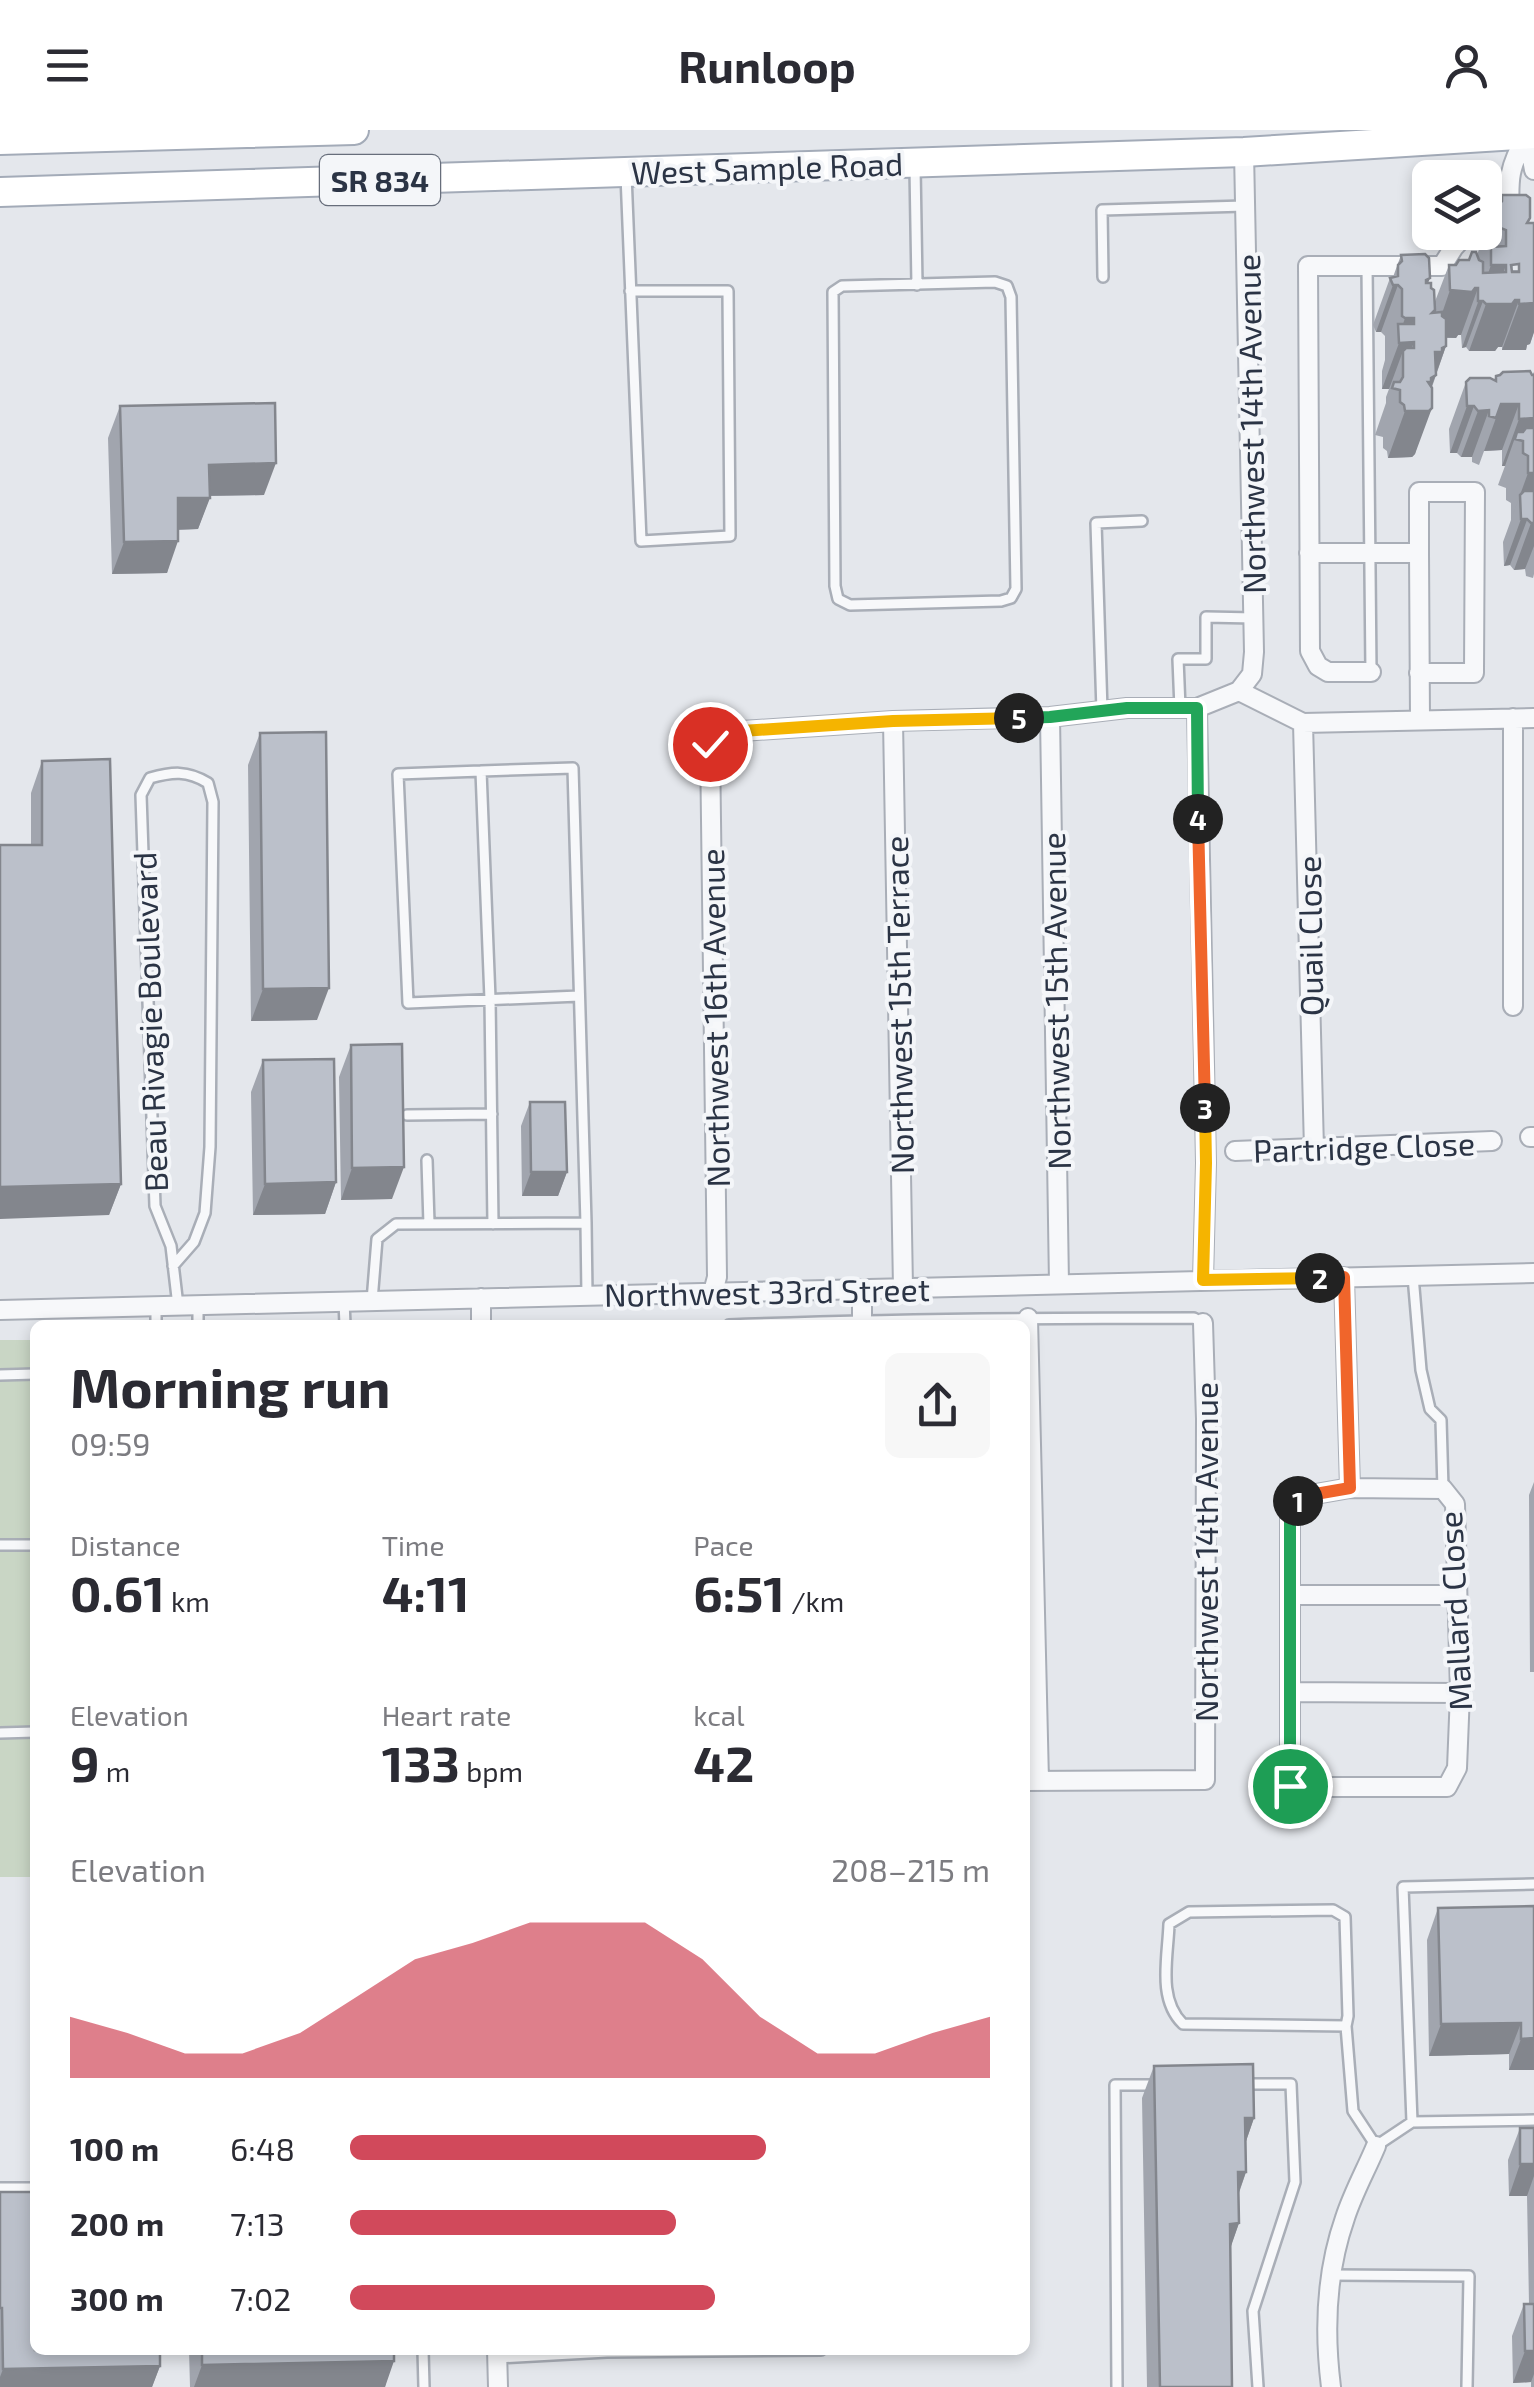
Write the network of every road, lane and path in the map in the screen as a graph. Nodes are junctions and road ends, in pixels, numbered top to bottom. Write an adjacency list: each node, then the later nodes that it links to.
1 (354, 130): 3 (main road, SR 834)
2 (1529, 133): 4 (main road, West Sample Road / SR 834); 6 (street); 10 (street)
3 (0, 140)
4 (1244, 152): 5 (main road, West Sample Road / SR 834); 9 (street, Northwest 14th Avenue)
5 (915, 162): 7 (main road, West Sample Road / SR 834); 14 (lane)
6 (1534, 170)
7 (626, 172): 8 (main road, West Sample Road / SR 834); 15 (lane)
8 (0, 192)
9 (1245, 206): 13 (lane); 20 (street, Northwest 14th Avenue)
10 (1508, 223)
11 (1453, 250): 12 (street)
12 (1367, 266): 17 (street); 18 (lane)
13 (1103, 277)
14 (917, 284): 14 (lane)
15 (630, 291): 15 (lane)
16 (1142, 521): 25 (lane)
17 (1309, 553): 18 (street); 21 (street)
18 (1370, 553): 19 (street); 21 (lane)
19 (1419, 553): 22 (street); 22 (street)
20 (1254, 618): 23 (street, Northwest 14th Avenue); 24 (lane)
21 (1371, 672)
22 (1419, 673): 29 (street)
23 (1240, 692): 24 (street); 31 (street)
24 (1189, 708): 25 (street); 49 (street)
25 (1102, 711): 26 (street)
26 (1050, 717): 30 (street); 50 (street, Northwest 15th Avenue)
27 (1513, 718): 28 (street); 29 (street); 35 (street)
28 (1534, 718)
29 (1420, 720): 31 (street)
30 (893, 721): 51 (street, Northwest 15th Terrace); 53 (street, Northwest 16th Avenue)
31 (1303, 722): 39 (street, Quail Close)
32 (480, 771): 33 (lane); 34 (lane); 34 (lane)
33 (578, 996): 34 (lane); 42 (lane)
34 (490, 1000): 36 (lane)
35 (1513, 1006)
36 (492, 1114): 37 (lane); 44 (lane)
37 (407, 1115)
38 (1492, 1141): 39 (street, Partridge Close)
39 (1314, 1149): 40 (street, Partridge Close)
40 (1235, 1151)
41 (426, 1160): 43 (lane)
42 (586, 1223): 44 (lane); 54 (lane)
43 (429, 1224): 44 (lane); 56 (lane)
44 (493, 1224)
45 (173, 1266): 45 (lane, Beau Rivagie Boulevard); 59 (lane, Beau Rivagie Boulevard)
46 (1534, 1273): 47 (street, Northwest 33rd Street)
47 (1413, 1276): 48 (street, Northwest 33rd Street); 72 (lane)
48 (1344, 1277): 49 (street, Northwest 33rd Street); 71 (street)
49 (1203, 1280): 50 (street, Northwest 33rd Street)
50 (1059, 1284): 51 (street, Northwest 33rd Street)
51 (904, 1288): 52 (street, Northwest 33rd Street)
52 (862, 1289): 53 (street, Northwest 33rd Street); 66 (street)
53 (713, 1292): 54 (street, Northwest 33rd Street)
54 (588, 1295): 55 (street, Northwest 33rd Street)
55 (480, 1298): 56 (street, Northwest 33rd Street); 65 (street)
56 (372, 1300): 57 (street, Northwest 33rd Street)
57 (344, 1301): 58 (street, Northwest 33rd Street); 64 (lane)
58 (198, 1305): 59 (street, Northwest 33rd Street); 63 (lane)
59 (178, 1306): 61 (street, Northwest 33rd Street)
60 (0, 1310): 61 (street, Northwest 33rd Street)
61 (156, 1316)
62 (1028, 1318): 67 (lane); 68 (lane)
63 (198, 1320)
64 (345, 1320)
65 (481, 1320)
66 (862, 1320)
67 (945, 1320)
68 (1203, 1323): 82 (street, Northwest 14th Avenue)
69 (0, 1374): 70 (lane)
70 (30, 1374)
71 (1350, 1488): 72 (street, Mallard Close); 76 (street, Mallard Close)
72 (1443, 1489): 77 (street, Mallard Close)
73 (30, 1545): 74 (lane)
74 (0, 1546)
75 (1030, 1550): 82 (street)
76 (1290, 1595): 77 (street); 78 (street, Mallard Close)
77 (1458, 1595): 79 (street, Mallard Close)
78 (1290, 1692): 79 (street); 79 (street, Mallard Close)
79 (1460, 1693)
80 (30, 1732): 81 (lane)
81 (0, 1733)
82 (1032, 1781)
83 (1534, 1884): 88 (lane)
84 (1346, 2026): 84 (lane); 89 (lane)
85 (1174, 2084): 97 (lane)
86 (1232, 2084): 98 (lane)
87 (1534, 2120): 88 (lane)
88 (1412, 2122): 89 (lane)
89 (1376, 2146): 92 (street)
90 (0, 2188): 91 (lane)
91 (30, 2188)
92 (1332, 2274): 99 (street); 100 (lane)
93 (423, 2355): 95 (lane)
94 (497, 2355): 96 (street)
95 (424, 2387)
96 (498, 2387)
97 (1117, 2387)
98 (1258, 2387)
99 (1331, 2387)
100 (1467, 2387)

